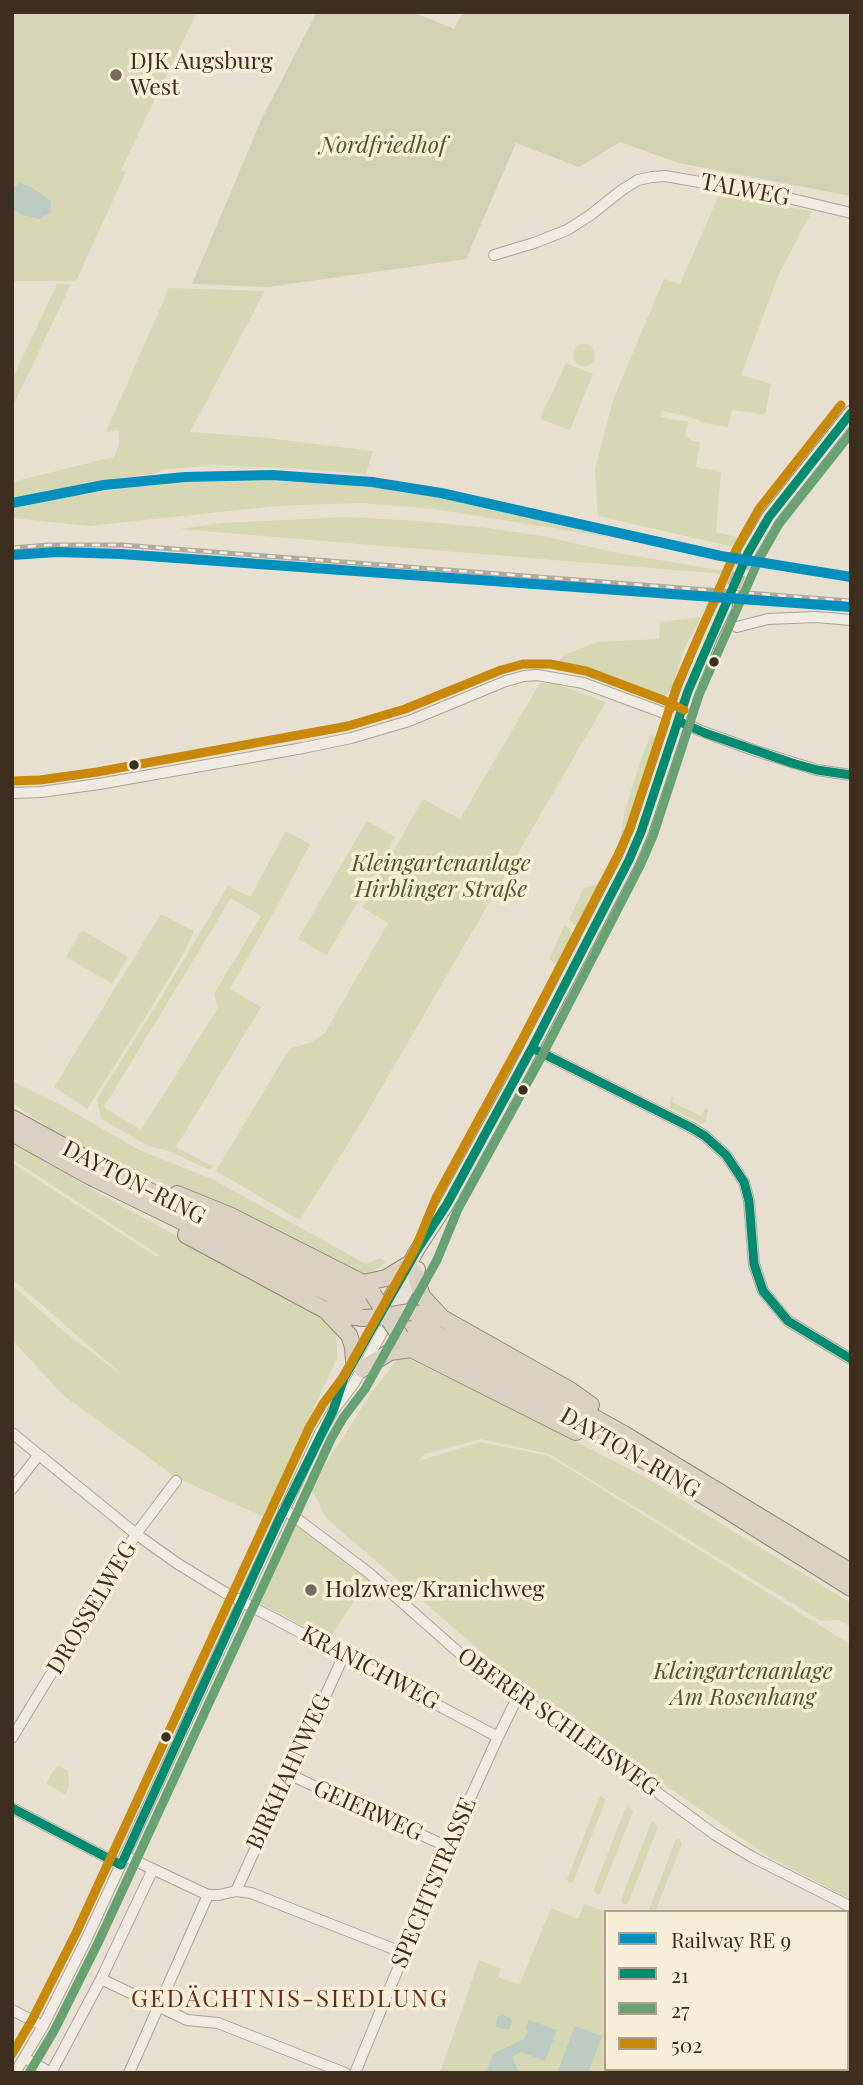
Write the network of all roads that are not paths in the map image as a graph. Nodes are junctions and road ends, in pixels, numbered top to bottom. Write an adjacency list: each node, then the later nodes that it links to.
1 (851, 213): 2 (street, TALWEG)
2 (494, 255)
3 (851, 413): 4 (main road)
4 (748, 553)
5 (725, 606): 8 (main road)
6 (851, 620): 7 (street)
7 (737, 627)
8 (678, 721): 9 (street); 10 (street); 11 (main road)
9 (851, 775)
10 (12, 793)
11 (532, 1048): 15 (main road); 19 (street)
12 (12, 1118): 14 (highway, DAYTON-RING)
13 (12, 1133): 14 (highway, DAYTON-RING)
14 (106, 1176): 16 (highway); 17 (highway, DAYTON-RING); 17 (highway)
15 (412, 1269): 17 (main road); 17 (highway); 18 (highway)
16 (323, 1309): 17 (highway); 20 (highway)
17 (386, 1315): 18 (highway); 20 (street); 20 (highway); 22 (highway, DAYTON-RING); 22 (highway)
18 (444, 1320): 22 (highway)
19 (851, 1359)
20 (358, 1365): 26 (street)
21 (12, 1433): 23 (street, KRANICHWEG)
22 (619, 1438): 28 (highway, DAYTON-RING); 29 (highway, DAYTON-RING)
23 (38, 1456): 25 (street); 27 (street, KRANICHWEG)
24 (176, 1480): 27 (street, DROSSELWEG)
25 (12, 1489)
26 (284, 1509): 30 (street); 32 (street, OBERER SCHLEISWEG)
27 (136, 1534): 30 (street, KRANICHWEG); 34 (street, DROSSELWEG)
28 (851, 1572)
29 (851, 1588)
30 (242, 1601): 31 (street, KRANICHWEG); 38 (street)
31 (344, 1655): 33 (street, KRANICHWEG); 35 (street, BIRKHAHNWEG)
32 (518, 1696): 33 (street, SPECHTSTRASSE); 42 (street, OBERER SCHLEISWEG)
33 (498, 1737): 37 (street, SPECHTSTRASSE)
34 (12, 1738)
35 (288, 1774): 37 (street, GEIERWEG); 40 (street, BIRKHAHNWEG)
36 (12, 1808): 38 (street)
37 (448, 1847): 43 (street, SPECHTSTRASSE)
38 (123, 1861): 39 (street); 47 (street)
39 (153, 1869): 41 (street); 44 (street)
40 (236, 1891): 41 (street); 43 (street)
41 (208, 1895): 45 (street)
42 (851, 1907)
43 (404, 1953): 53 (street, SPECHTSTRASSE)
44 (101, 1979): 45 (street); 50 (street)
45 (159, 2006): 51 (street); 52 (street)
46 (12, 2010): 47 (street)
47 (43, 2026): 48 (street)
48 (25, 2058): 49 (street); 50 (street)
49 (15, 2073)
50 (51, 2073)
51 (129, 2073)
52 (345, 2073)
53 (355, 2073)

